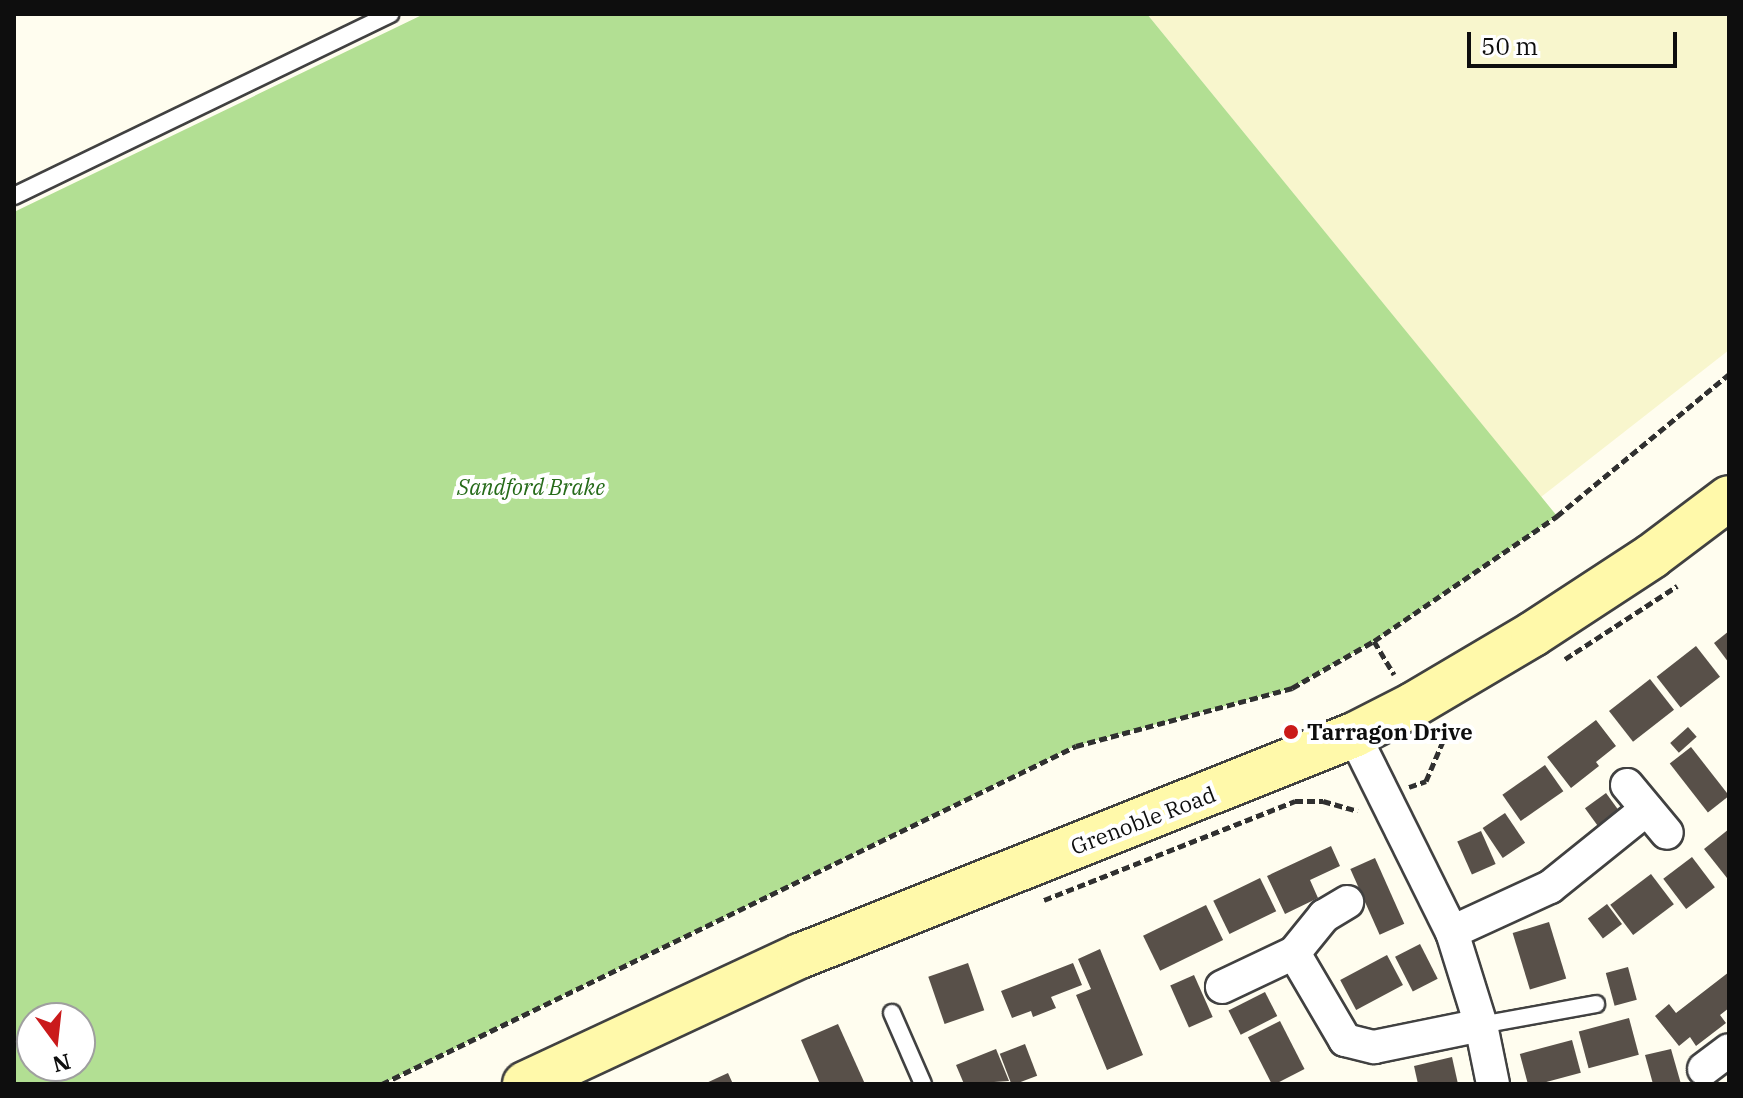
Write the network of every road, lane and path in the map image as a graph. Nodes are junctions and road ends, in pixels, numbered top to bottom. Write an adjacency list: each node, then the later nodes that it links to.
1 (390, 14): 2 (lane)
2 (14, 196)
3 (1729, 374): 14 (path)
4 (1729, 498): 5 (street, Grenoble Road)
5 (1354, 735): 8 (street); 15 (street, Grenoble Road)
6 (1647, 809): 8 (street)
7 (1347, 902): 9 (street)
8 (1452, 932): 13 (street)
9 (1294, 953): 10 (street); 13 (street)
10 (1222, 987)
11 (1596, 1004): 13 (lane)
12 (892, 1013): 16 (lane)
13 (1481, 1025): 17 (street)
14 (382, 1084)
15 (525, 1084)
16 (923, 1084)
17 (1493, 1084)

